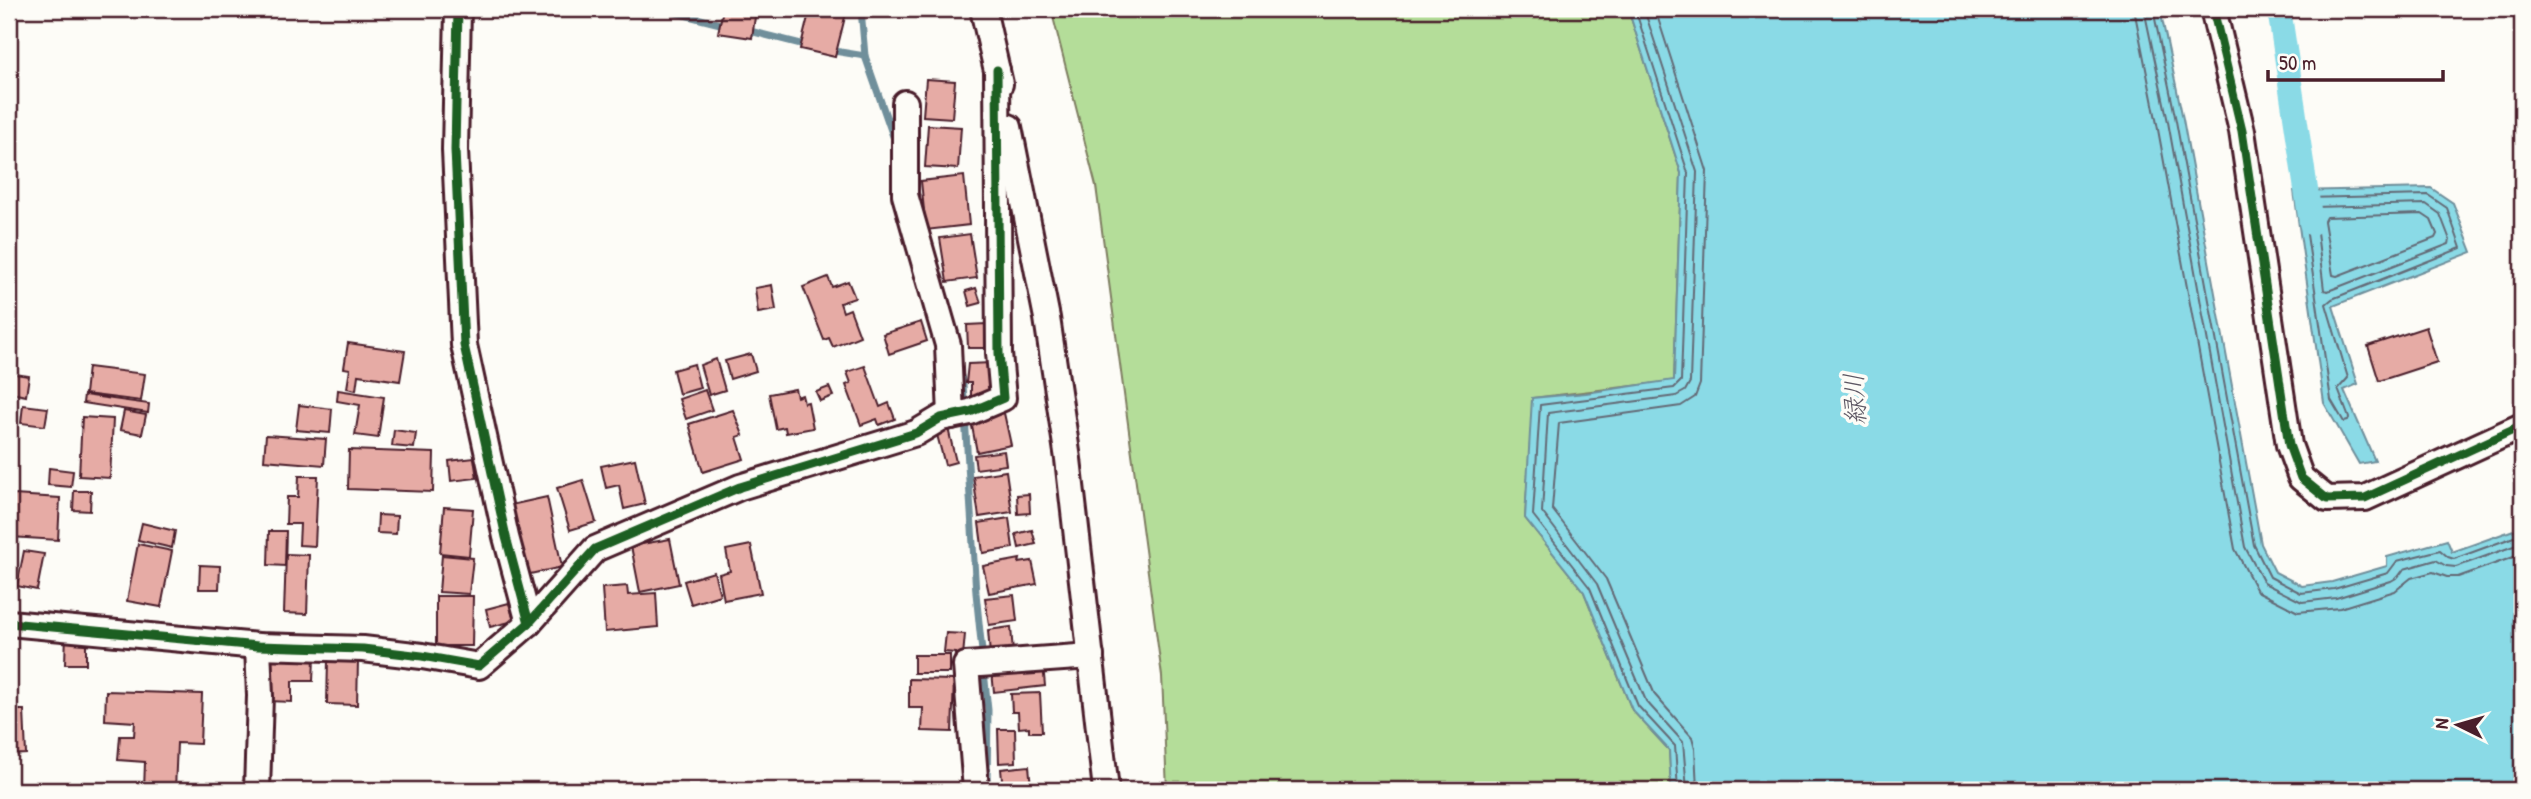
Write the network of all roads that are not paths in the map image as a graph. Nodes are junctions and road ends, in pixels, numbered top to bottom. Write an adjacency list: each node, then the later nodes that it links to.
1 (458, 9): 8 (street)
2 (983, 9): 4 (street)
3 (2213, 9): 7 (street)
4 (997, 70): 6 (street); 11 (street)
5 (905, 103): 6 (street)
6 (951, 416): 8 (street)
7 (2522, 426)
8 (529, 622): 10 (street)
9 (9, 623): 10 (street)
10 (258, 646): 12 (street)
11 (1091, 656): 13 (street); 14 (street)
12 (257, 790)
13 (976, 790)
14 (1106, 790)

